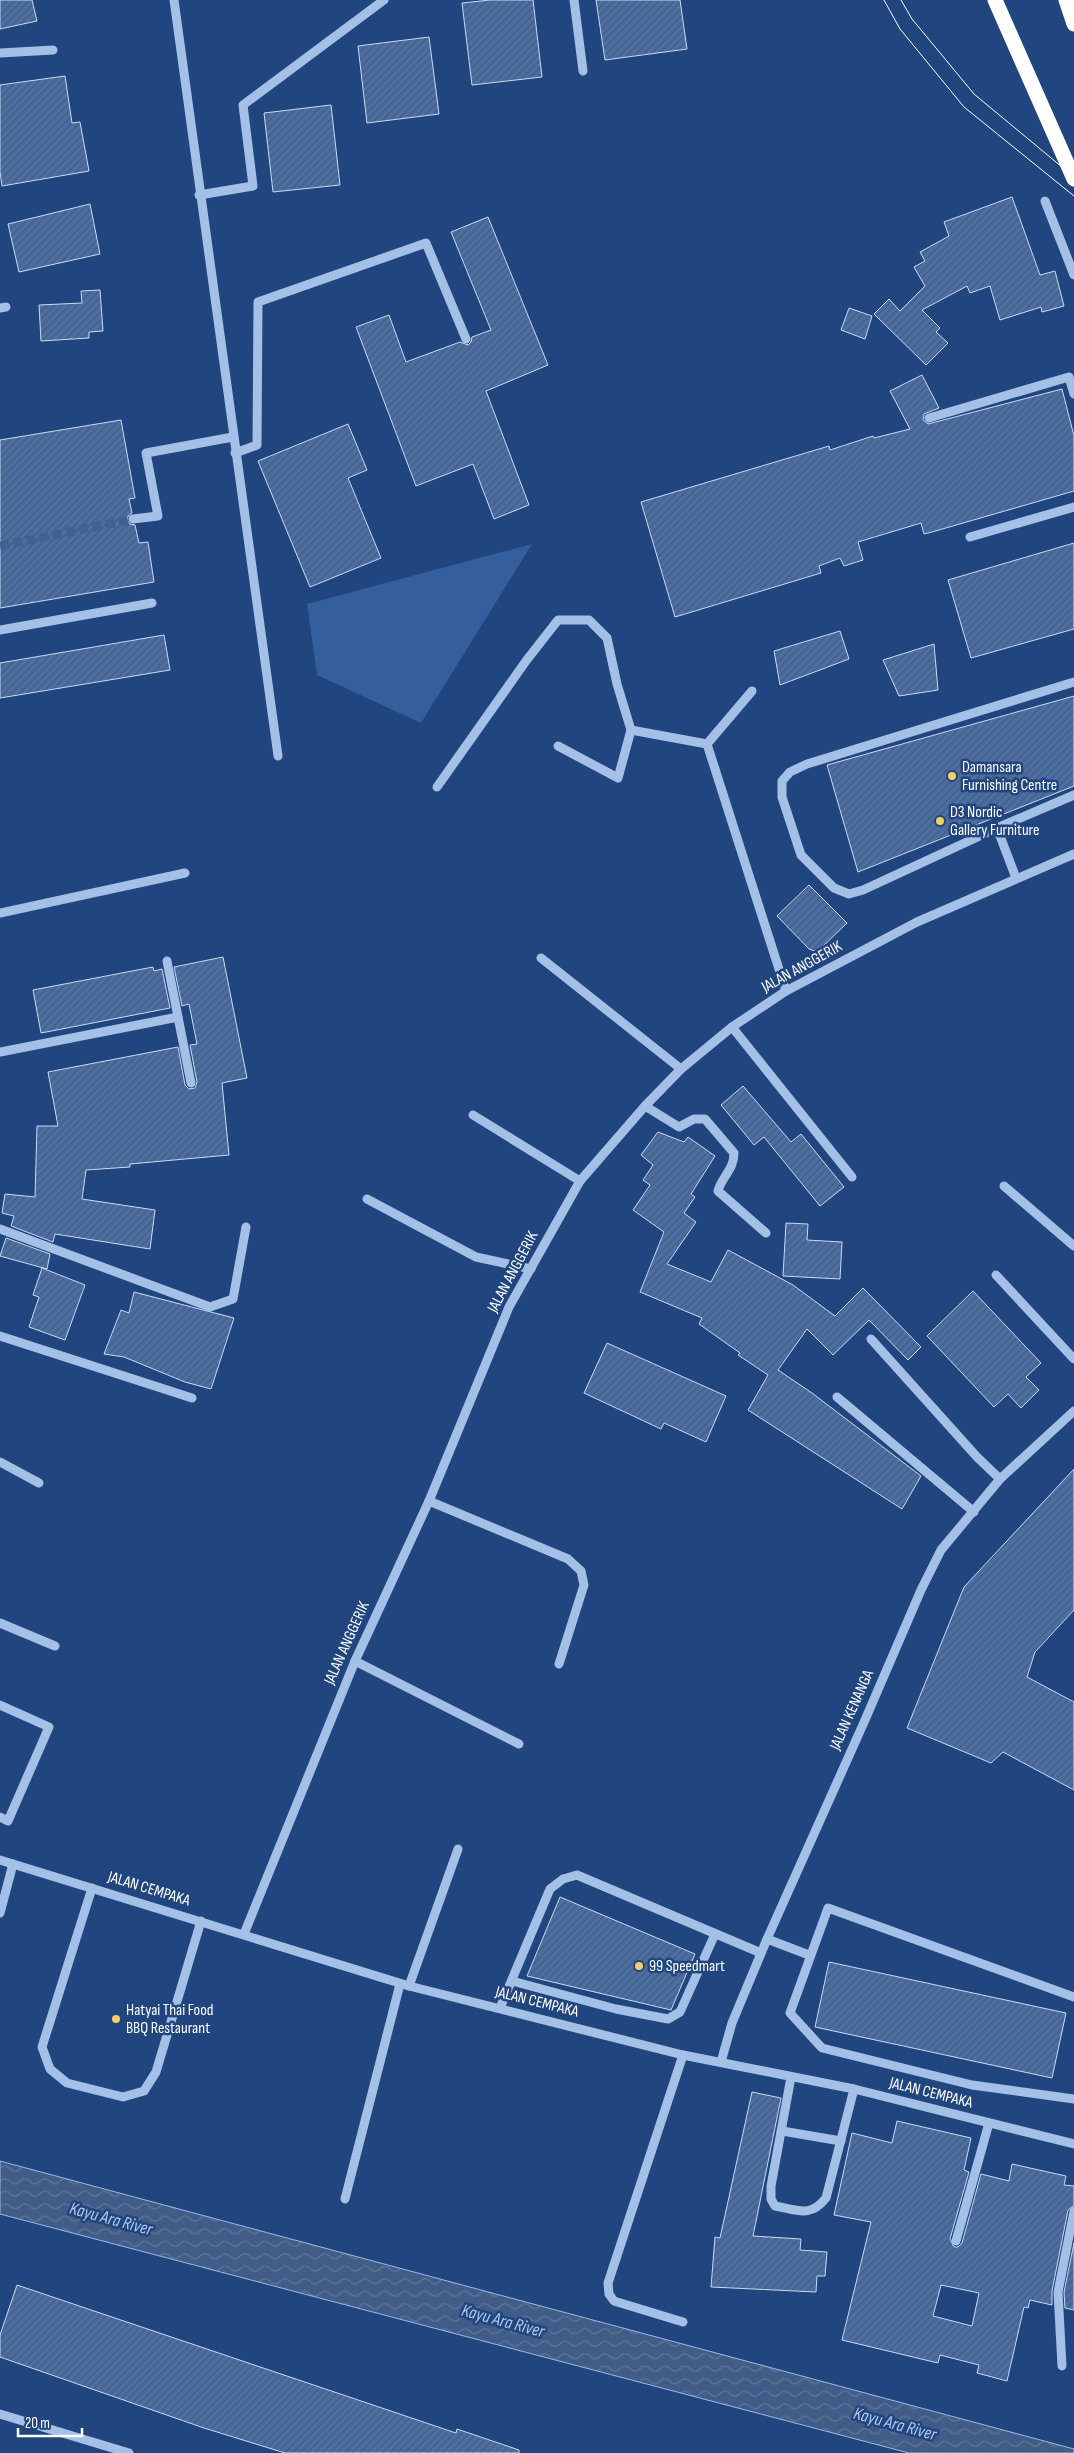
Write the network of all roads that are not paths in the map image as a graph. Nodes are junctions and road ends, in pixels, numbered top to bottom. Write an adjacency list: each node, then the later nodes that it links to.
1 (174, 0): 11 (street)
2 (384, 0): 11 (street)
3 (574, 0): 9 (street)
4 (995, 0): 10 (highway)
5 (1066, 0): 6 (highway)
6 (1074, 24)
7 (53, 50): 8 (street)
8 (0, 53)
9 (583, 70)
10 (1074, 179)
11 (199, 195): 17 (street)
12 (1046, 201): 13 (street)
13 (1074, 275)
14 (466, 340): 18 (street)
15 (1074, 394): 16 (street)
16 (929, 418)
17 (233, 437): 18 (street); 20 (street)
18 (235, 453): 29 (street)
19 (1074, 507): 21 (street)
20 (133, 519)
21 (970, 537)
22 (152, 603): 23 (street)
23 (0, 630)
24 (1074, 682): 32 (street)
25 (752, 691): 27 (street)
26 (632, 730): 27 (street); 28 (street); 30 (street)
27 (707, 744): 39 (street)
28 (558, 746)
29 (278, 756)
30 (437, 787)
31 (1074, 795): 32 (street)
32 (997, 828): 35 (street)
33 (1074, 854): 35 (street, JALAN ANGGERIK)
34 (185, 873): 36 (street)
35 (1016, 878): 39 (street, JALAN ANGGERIK)
36 (0, 913)
37 (541, 958): 43 (street)
38 (167, 961): 40 (street)
39 (786, 991): 41 (street, JALAN ANGGERIK)
40 (178, 1017): 42 (street); 44 (street)
41 (732, 1027): 43 (street, JALAN ANGGERIK); 47 (street)
42 (0, 1052)
43 (681, 1069): 45 (street, JALAN ANGGERIK)
44 (191, 1084)
45 (645, 1106): 48 (street, JALAN ANGGERIK); 53 (street)
46 (473, 1115): 48 (street)
47 (852, 1177)
48 (580, 1181): 55 (street, JALAN ANGGERIK)
49 (1004, 1186): 54 (street)
50 (367, 1199): 55 (street)
51 (246, 1227): 52 (street)
52 (0, 1229)
53 (766, 1233)
54 (1074, 1246)
55 (530, 1269): 66 (street, JALAN ANGGERIK)
56 (996, 1275): 59 (street)
57 (0, 1336): 61 (street)
58 (871, 1340): 64 (street)
59 (1074, 1359)
60 (837, 1397): 67 (street)
61 (192, 1398)
62 (1074, 1411): 64 (street, JALAN KENANGA)
63 (0, 1462): 65 (street)
64 (1000, 1479): 67 (street, JALAN KENANGA)
65 (38, 1483)
66 (429, 1501): 70 (street, JALAN ANGGERIK); 71 (street)
67 (974, 1512): 83 (street, JALAN KENANGA)
68 (0, 1623): 69 (street)
69 (55, 1646)
70 (355, 1660): 73 (street); 81 (street, JALAN ANGGERIK)
71 (559, 1664)
72 (0, 1705): 74 (street)
73 (519, 1744)
74 (0, 1817)
75 (458, 1849): 87 (street)
76 (0, 1860): 77 (street, JALAN CEMPAKA)
77 (13, 1864): 78 (street, JALAN CEMPAKA); 79 (street)
78 (92, 1888): 80 (street, JALAN CEMPAKA); 80 (street)
79 (0, 1913)
80 (201, 1921): 81 (street, JALAN CEMPAKA)
81 (244, 1934): 87 (street, JALAN CEMPAKA)
82 (715, 1934): 84 (street); 86 (street); 86 (street)
83 (767, 1939): 84 (street, JALAN KENANGA); 85 (street)
84 (761, 1954): 91 (street, JALAN KENANGA)
85 (809, 1956): 88 (street); 94 (street)
86 (512, 1982): 89 (street)
87 (404, 1985): 89 (street, JALAN CEMPAKA); 99 (street)
88 (1074, 1997)
89 (500, 2008): 90 (street, JALAN CEMPAKA)
90 (682, 2055): 91 (street, JALAN CEMPAKA); 102 (street)
91 (721, 2062): 92 (street, JALAN CEMPAKA)
92 (791, 2077): 93 (street, JALAN CEMPAKA); 96 (street)
93 (854, 2090): 95 (street, JALAN CEMPAKA); 97 (street)
94 (1074, 2099)
95 (989, 2123): 98 (street, JALAN CEMPAKA); 101 (street)
96 (782, 2131): 97 (street); 97 (street)
97 (840, 2141)
98 (1074, 2144)
99 (345, 2199)
100 (1074, 2211): 103 (street)
101 (956, 2241)
102 (682, 2322)
103 (1062, 2366)
104 (0, 2414): 105 (street)
105 (129, 2453)

